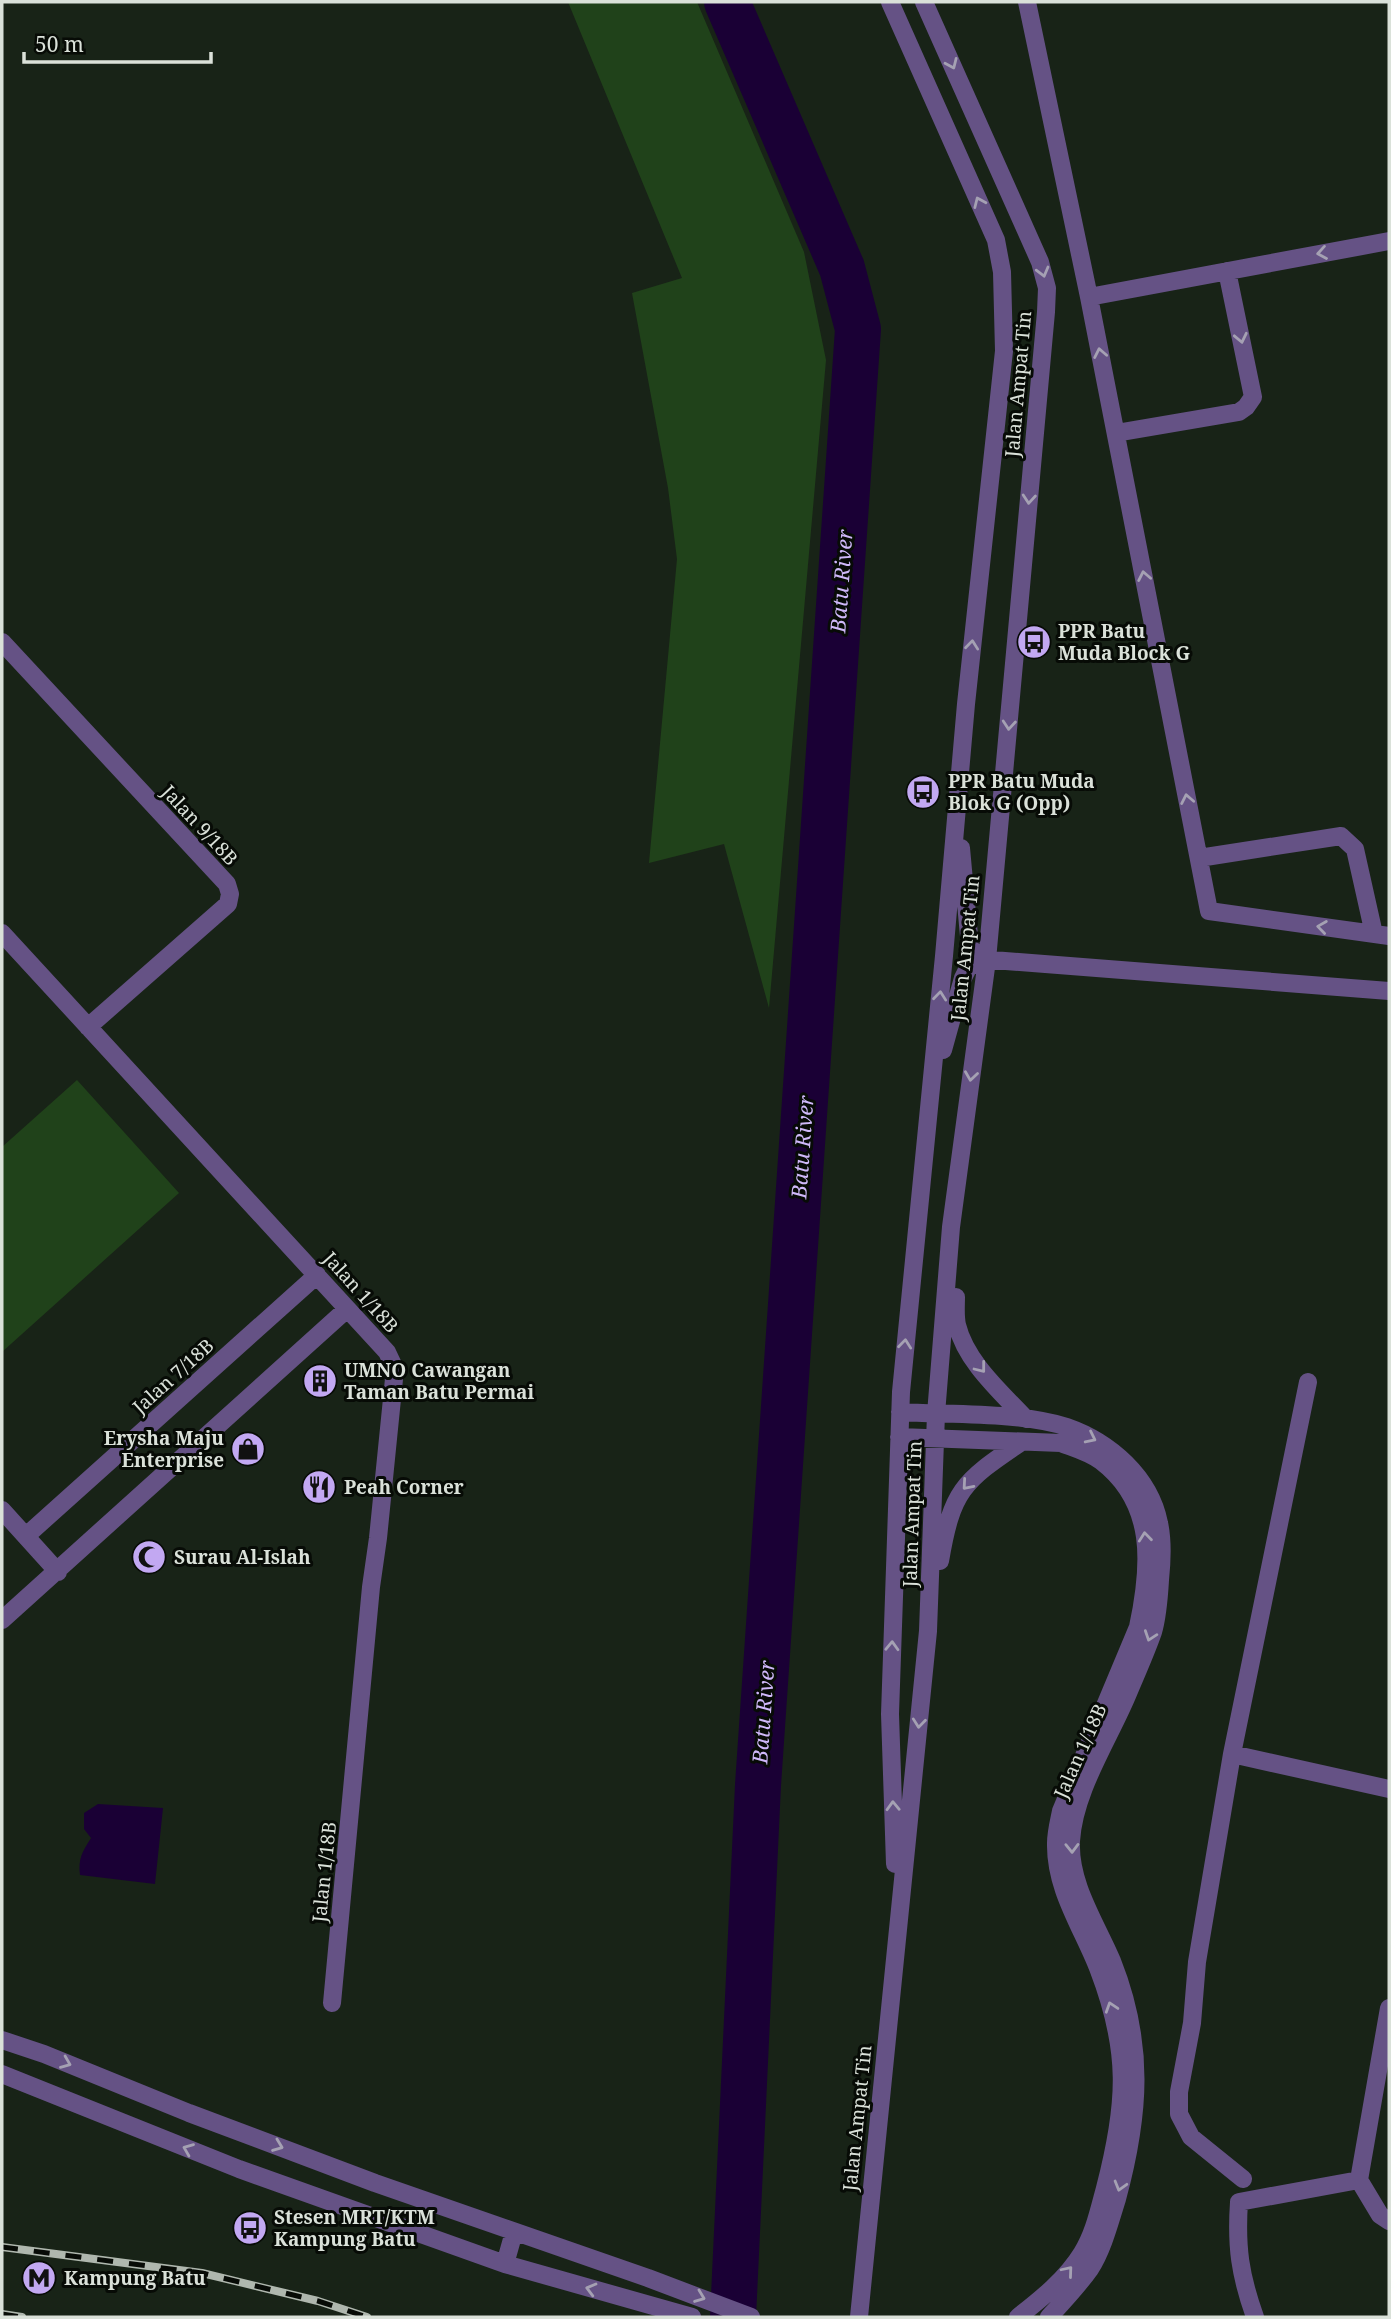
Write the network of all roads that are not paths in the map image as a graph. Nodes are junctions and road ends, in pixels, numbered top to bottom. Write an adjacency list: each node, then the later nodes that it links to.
1 (890, 2): 9 (street, Jalan Ampat Tin, one-way to 1)
2 (924, 2): 13 (street, Jalan Ampat Tin, one-way to 13)
3 (1027, 2): 6 (street)
4 (1389, 241): 5 (street, one-way to 5)
5 (1227, 271): 6 (street); 7 (street, one-way to 7)
6 (1089, 297): 7 (street, one-way to 6)
7 (1116, 433): 10 (street, one-way to 7)
8 (2, 642): 15 (street, Jalan 9/18B)
9 (956, 811): 13 (street); 16 (street, Jalan Ampat Tin, one-way to 9)
10 (1199, 858): 12 (street, one-way to 10); 12 (street)
11 (2, 933): 15 (street, Jalan 1/18B)
12 (1382, 935)
13 (987, 960): 14 (street); 16 (street); 17 (street, Jalan Ampat Tin, one-way to 17)
14 (1389, 991)
15 (88, 1027): 18 (street, Jalan 1/18B)
16 (930, 1097): 21 (street, Jalan Ampat Tin, one-way to 16)
17 (957, 1185): 22 (street, Jalan Ampat Tin); 23 (street, one-way to 23)
18 (317, 1275): 19 (street, Jalan 1/18B); 28 (street, Jalan 7/18B)
19 (347, 1309): 29 (street); 35 (street, Jalan 1/18B)
20 (1308, 1382): 32 (street)
21 (900, 1412): 22 (street, Jalan 1/18B); 24 (street, Jalan Ampat Tin)
22 (936, 1414): 23 (street, Jalan 1/18B); 25 (street, Jalan Ampat Tin)
23 (1026, 1419): 50 (street, Jalan 1/18B, one-way to 50)
24 (899, 1437): 25 (street, Jalan 1/18B); 34 (street, Jalan Ampat Tin, one-way to 24)
25 (935, 1440): 26 (street, Jalan 1/18B); 31 (street, Jalan Ampat Tin)
26 (1020, 1443): 31 (street, one-way to 31); 49 (street, Jalan 1/18B, one-way to 26)
27 (2, 1510): 28 (street)
28 (26, 1536): 29 (street)
29 (58, 1572): 30 (street)
30 (2, 1620)
31 (929, 1631): 34 (street, Jalan Ampat Tin, one-way to 34)
32 (1232, 1754): 33 (street); 39 (street)
33 (1389, 1789)
34 (897, 1924): 48 (street, Jalan Ampat Tin)
35 (332, 2003)
36 (1389, 2008): 40 (street)
37 (2, 2040): 42 (street, one-way to 42)
38 (2, 2074): 44 (street, one-way to 38)
39 (1243, 2179)
40 (1359, 2180): 41 (street); 51 (street)
41 (1389, 2221)
42 (514, 2232): 43 (street); 44 (street)
43 (535, 2239): 45 (street); 47 (street, one-way to 47)
44 (505, 2264): 45 (street)
45 (531, 2273): 46 (street, one-way to 45)
46 (692, 2317)
47 (751, 2317)
48 (859, 2317)
49 (1018, 2317)
50 (1049, 2317)
51 (1255, 2317)

